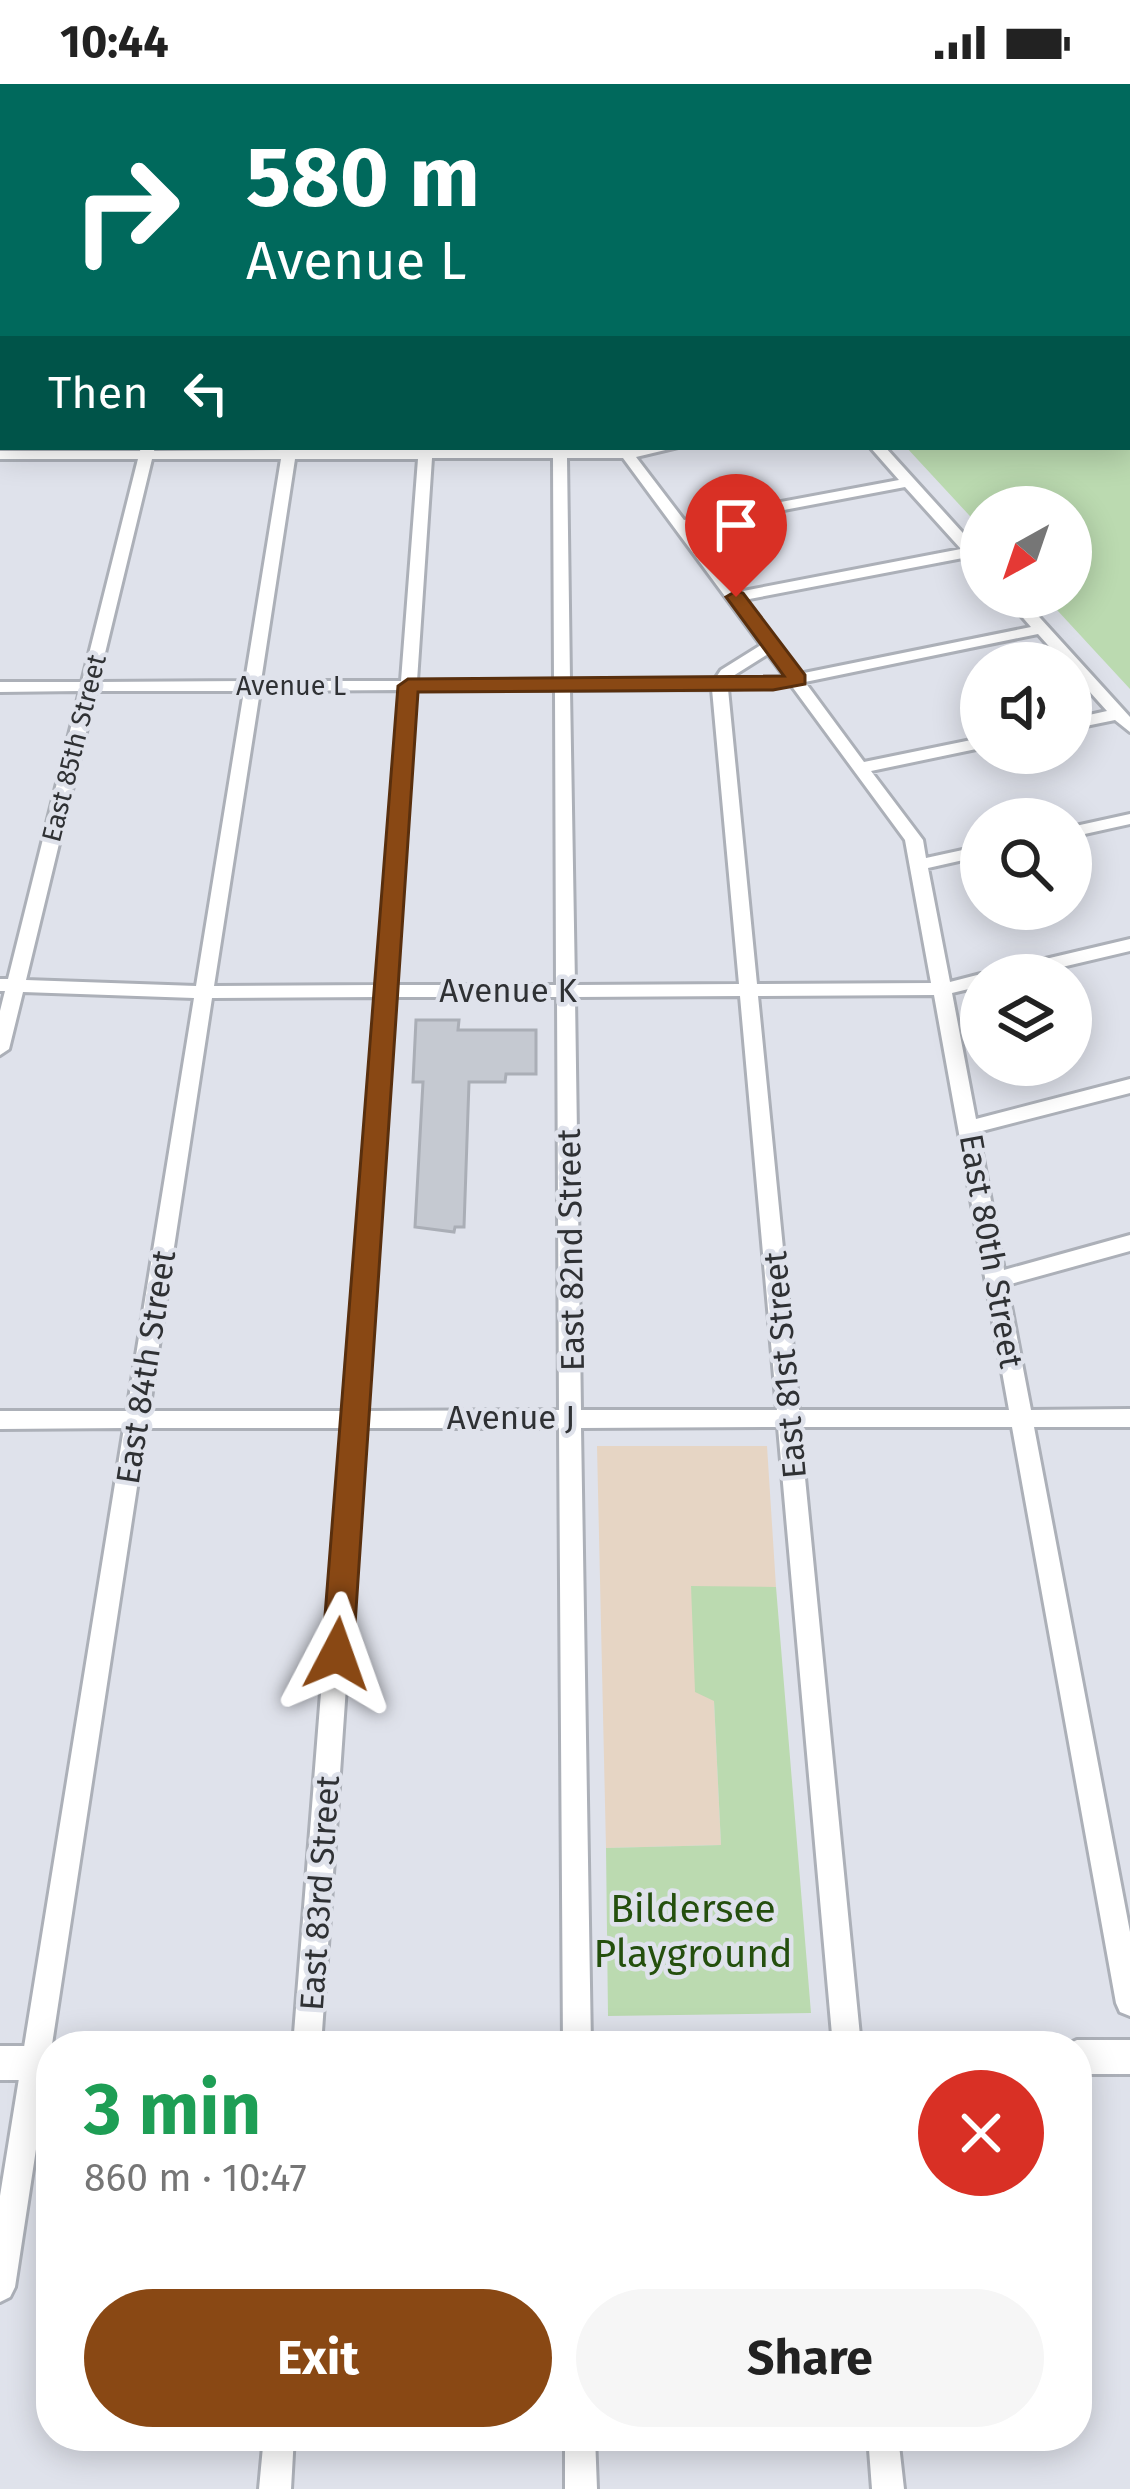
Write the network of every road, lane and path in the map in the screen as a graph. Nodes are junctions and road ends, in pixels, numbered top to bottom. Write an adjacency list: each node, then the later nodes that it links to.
1 (289, 450): 2 (street); 5 (street); 20 (street, East 84th Street)
2 (426, 450): 3 (street); 21 (street, East 83rd Street)
3 (563, 450): 6 (street); 17 (street, East 82nd Street)
4 (880, 450): 8 (street)
5 (147, 451): 7 (street); 19 (street, East 85th Street)
6 (625, 451): 9 (street, East 80th Street)
7 (3, 456)
8 (909, 482): 9 (street); 10 (street)
9 (681, 525): 12 (street, East 80th Street)
10 (960, 539)
11 (960, 560): 12 (street)
12 (736, 597): 15 (street, East 80th Street)
13 (1032, 618): 14 (street)
14 (1042, 629): 16 (street, Avenue L); 23 (street)
15 (771, 646): 16 (street, East 80th Street); 18 (street)
16 (797, 679): 18 (street, Avenue L); 26 (street, East 80th Street)
17 (564, 685): 18 (street, Avenue L); 21 (street, Avenue L); 36 (street, East 82nd Street)
18 (720, 685): 37 (street, East 81st Street)
19 (90, 686): 20 (street, Avenue L); 22 (street, Avenue L); 34 (street, East 85th Street)
20 (252, 686): 21 (street, Avenue L); 39 (street, East 84th Street)
21 (408, 686): 38 (street, East 83rd Street)
22 (0, 687)
23 (1124, 720): 24 (street)
24 (1092, 722)
25 (960, 746): 26 (street)
26 (864, 767): 30 (street, East 80th Street)
27 (1130, 819): 28 (street)
28 (1092, 827)
29 (960, 856): 30 (street)
30 (922, 864): 35 (street, East 80th Street)
31 (1130, 945): 32 (street)
32 (1092, 954)
33 (960, 985): 35 (street, Avenue K)
34 (8, 987): 39 (street, Avenue K); 40 (street, East 85th Street)
35 (945, 988): 37 (street, Avenue K); 42 (street, East 80th Street)
36 (567, 990): 37 (street, Avenue K); 38 (street, Avenue K); 48 (street, East 82nd Street)
37 (749, 990): 46 (street, East 81st Street)
38 (386, 991): 39 (street, Avenue K); 47 (street, East 83rd Street)
39 (204, 992): 50 (street, East 84th Street)
40 (0, 1049)
41 (1130, 1086): 42 (street)
42 (969, 1127): 44 (street, East 80th Street)
43 (1130, 1243): 44 (street)
44 (996, 1280): 45 (street, East 80th Street)
45 (1022, 1415): 46 (street, Avenue J); 49 (street, Avenue J); 52 (street, East 80th Street)
46 (788, 1416): 48 (street, Avenue J); 55 (street, East 81st Street)
47 (354, 1417): 48 (street, Avenue J); 50 (street, Avenue J); 53 (street, East 83rd Street)
48 (572, 1417): 54 (street, East 82nd Street)
49 (1130, 1418)
50 (136, 1419): 51 (street, Avenue J); 58 (street, East 84th Street)
51 (0, 1420)
52 (1130, 2003)
53 (308, 2031)
54 (577, 2031)
55 (846, 2031)
56 (1092, 2057): 57 (main road)
57 (1130, 2057)
58 (29, 2063): 59 (street, East 84th Street)
59 (0, 2288)
60 (277, 2451): 63 (street)
61 (580, 2451): 64 (street)
62 (884, 2451): 65 (street)
63 (274, 2489)
64 (581, 2489)
65 (888, 2489)

